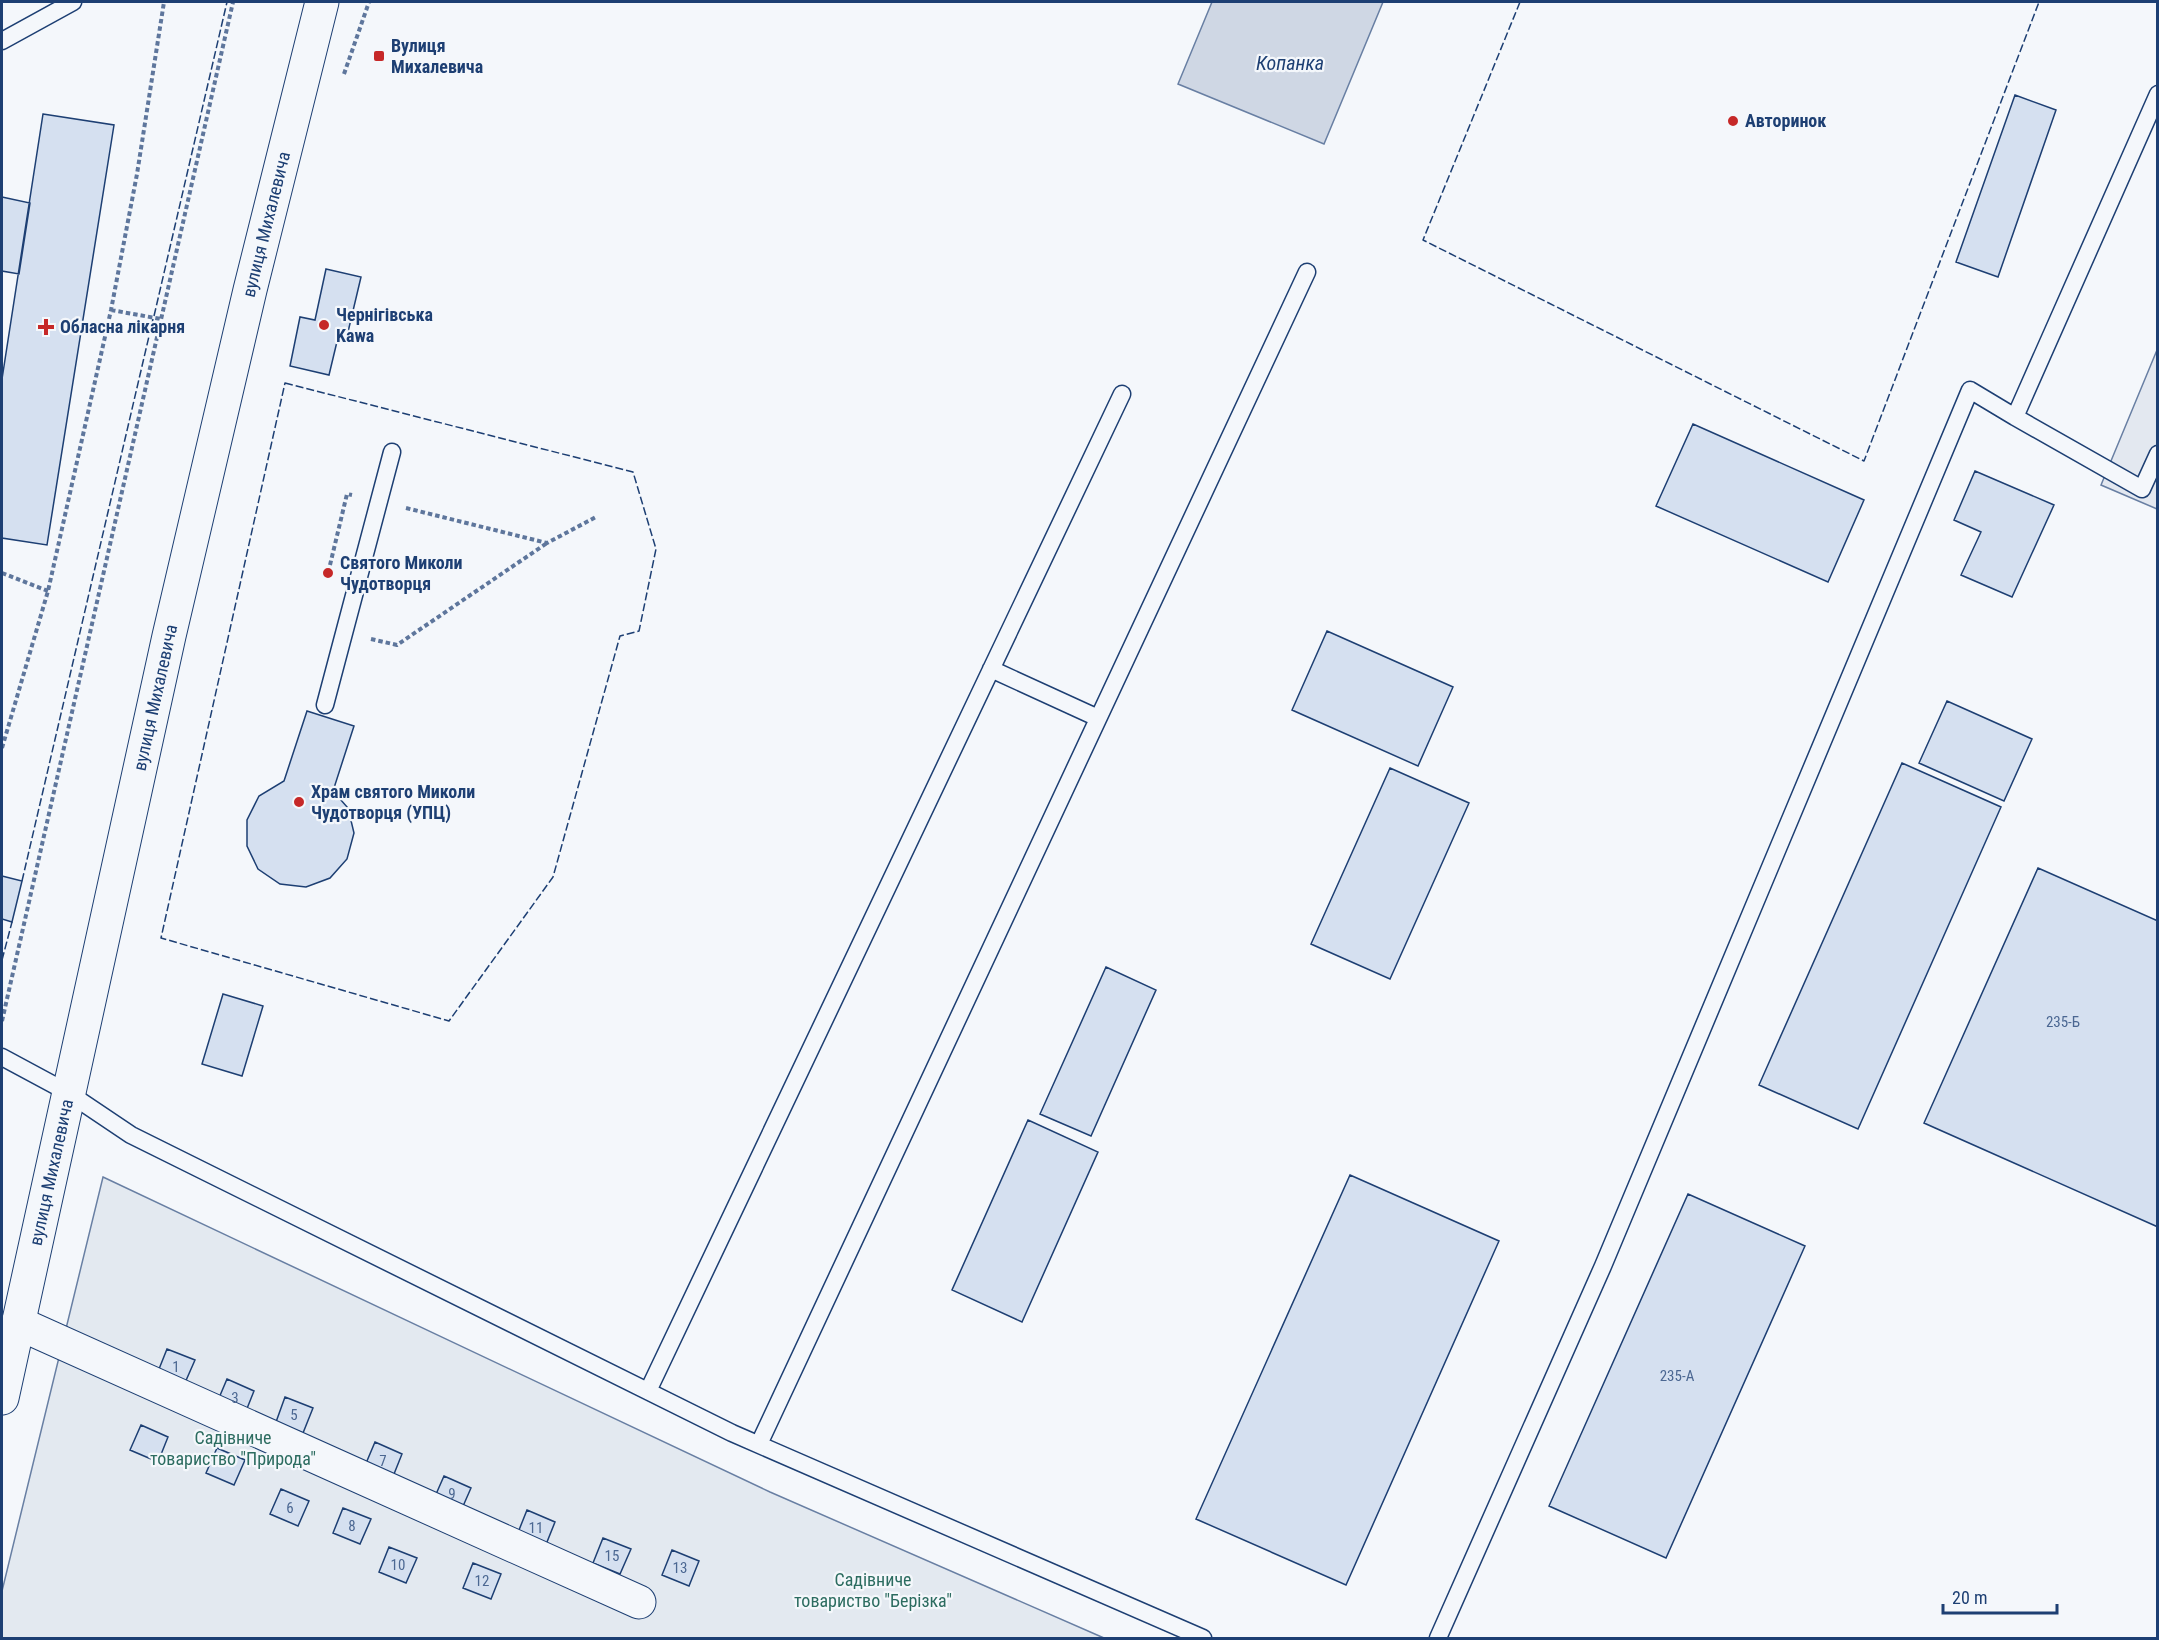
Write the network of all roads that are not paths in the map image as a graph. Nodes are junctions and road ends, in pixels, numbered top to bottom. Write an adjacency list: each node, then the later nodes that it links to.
1 (73, 2): 3 (lane)
2 (322, 2): 14 (street, вулиця Михалевича)
3 (2, 41)
4 (2157, 94): 7 (lane)
5 (1306, 272): 12 (lane)
6 (1122, 394): 10 (lane)
7 (2015, 417): 9 (lane); 21 (lane)
8 (392, 452): 11 (lane)
9 (2157, 454)
10 (991, 669): 12 (lane); 16 (lane)
11 (325, 705)
12 (1098, 718): 18 (lane)
13 (2, 1057): 14 (lane)
14 (67, 1092): 15 (street, вулиця Михалевича); 16 (lane)
15 (18, 1323): 17 (street, вулиця Михалевича); 19 (street)
16 (648, 1391): 18 (lane)
17 (2, 1398)
18 (759, 1444): 20 (lane)
19 (639, 1602)
20 (1203, 1638)
21 (1438, 1638)

